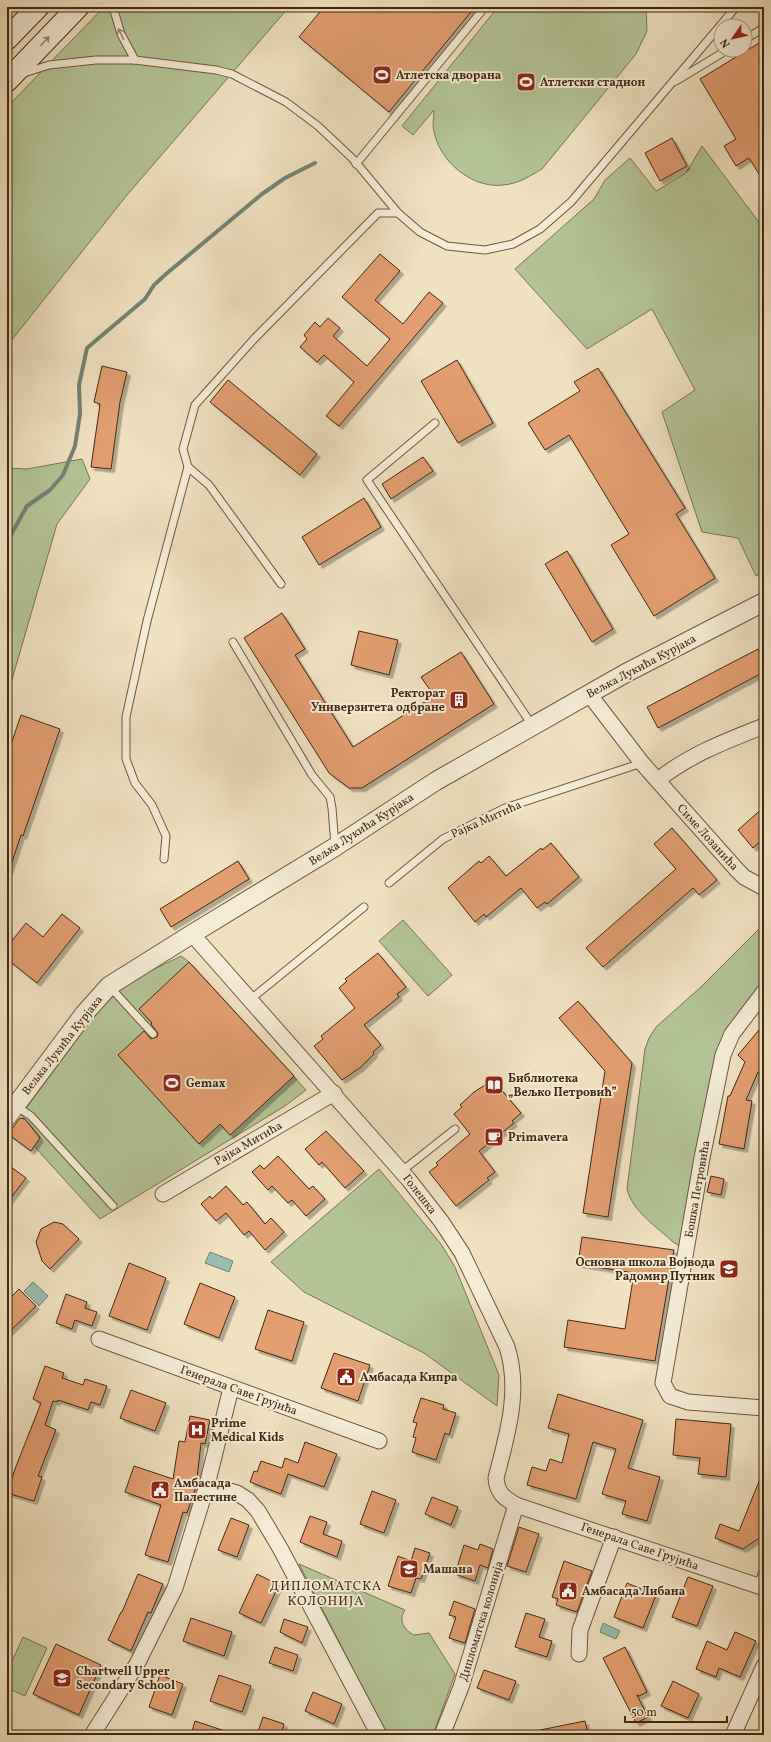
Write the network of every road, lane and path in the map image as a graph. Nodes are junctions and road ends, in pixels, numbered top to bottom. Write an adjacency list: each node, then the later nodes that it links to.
1 (38, 7): 8 (main road)
2 (78, 7): 11 (main road, one-way to 2)
3 (113, 7): 10 (lane, one-way to 3)
4 (485, 7): 13 (lane)
5 (736, 7): 12 (lane)
6 (764, 28): 7 (lane)
7 (753, 34)
8 (7, 39)
9 (714, 58): 12 (lane)
10 (135, 60): 11 (lane); 13 (lane)
11 (8, 80)
12 (671, 84): 14 (lane)
13 (356, 164): 14 (lane)
14 (398, 213): 16 (lane)
15 (435, 423): 21 (lane)
16 (188, 467): 17 (lane); 26 (lane)
17 (281, 584)
18 (764, 602): 20 (street, Вељка Лукића Курјака)
19 (233, 642): 25 (lane)
20 (589, 694): 21 (street, Вељка Лукића Курјака); 23 (street, Симе Лозанића)
21 (532, 725): 25 (street, Вељка Лукића Курјака)
22 (764, 726): 24 (street)
23 (642, 763): 24 (street, Симе Лозанића); 27 (lane, Рајка Митића)
24 (658, 780): 28 (street, Симе Лозанића)
25 (335, 847): 30 (street, Вељка Лукића Курјака)
26 (164, 860)
27 (389, 883)
28 (764, 888)
29 (364, 906): 33 (lane)
30 (192, 934): 31 (street, Вељка Лукића Курјака); 33 (street, Голешка)
31 (109, 986): 34 (lane); 36 (street, Вељка Лукића Курјака)
32 (764, 992): 43 (street, Бошка Петровића)
33 (251, 999): 35 (street, Голешка)
34 (153, 1034)
35 (334, 1093): 38 (street, Голешка); 39 (street, Рајка Митића)
36 (11, 1112): 40 (lane)
37 (455, 1129): 38 (lane)
38 (402, 1171): 46 (street, Голешка)
39 (163, 1194)
40 (113, 1206)
41 (99, 1338): 42 (street, Генерала Саве Грујића)
42 (231, 1388): 44 (street, Генерала Саве Грујића); 45 (street)
43 (764, 1408)
44 (379, 1441)
45 (207, 1485): 51 (street); 52 (street)
46 (516, 1505): 47 (street, Генерала Саве Грујића); 53 (street, Дипломатска колонија)
47 (614, 1537): 48 (street, Генерала Саве Грујића); 49 (street)
48 (763, 1582)
49 (580, 1654)
50 (764, 1666): 54 (street)
51 (92, 1735)
52 (379, 1735)
53 (442, 1735)
54 (733, 1735)

